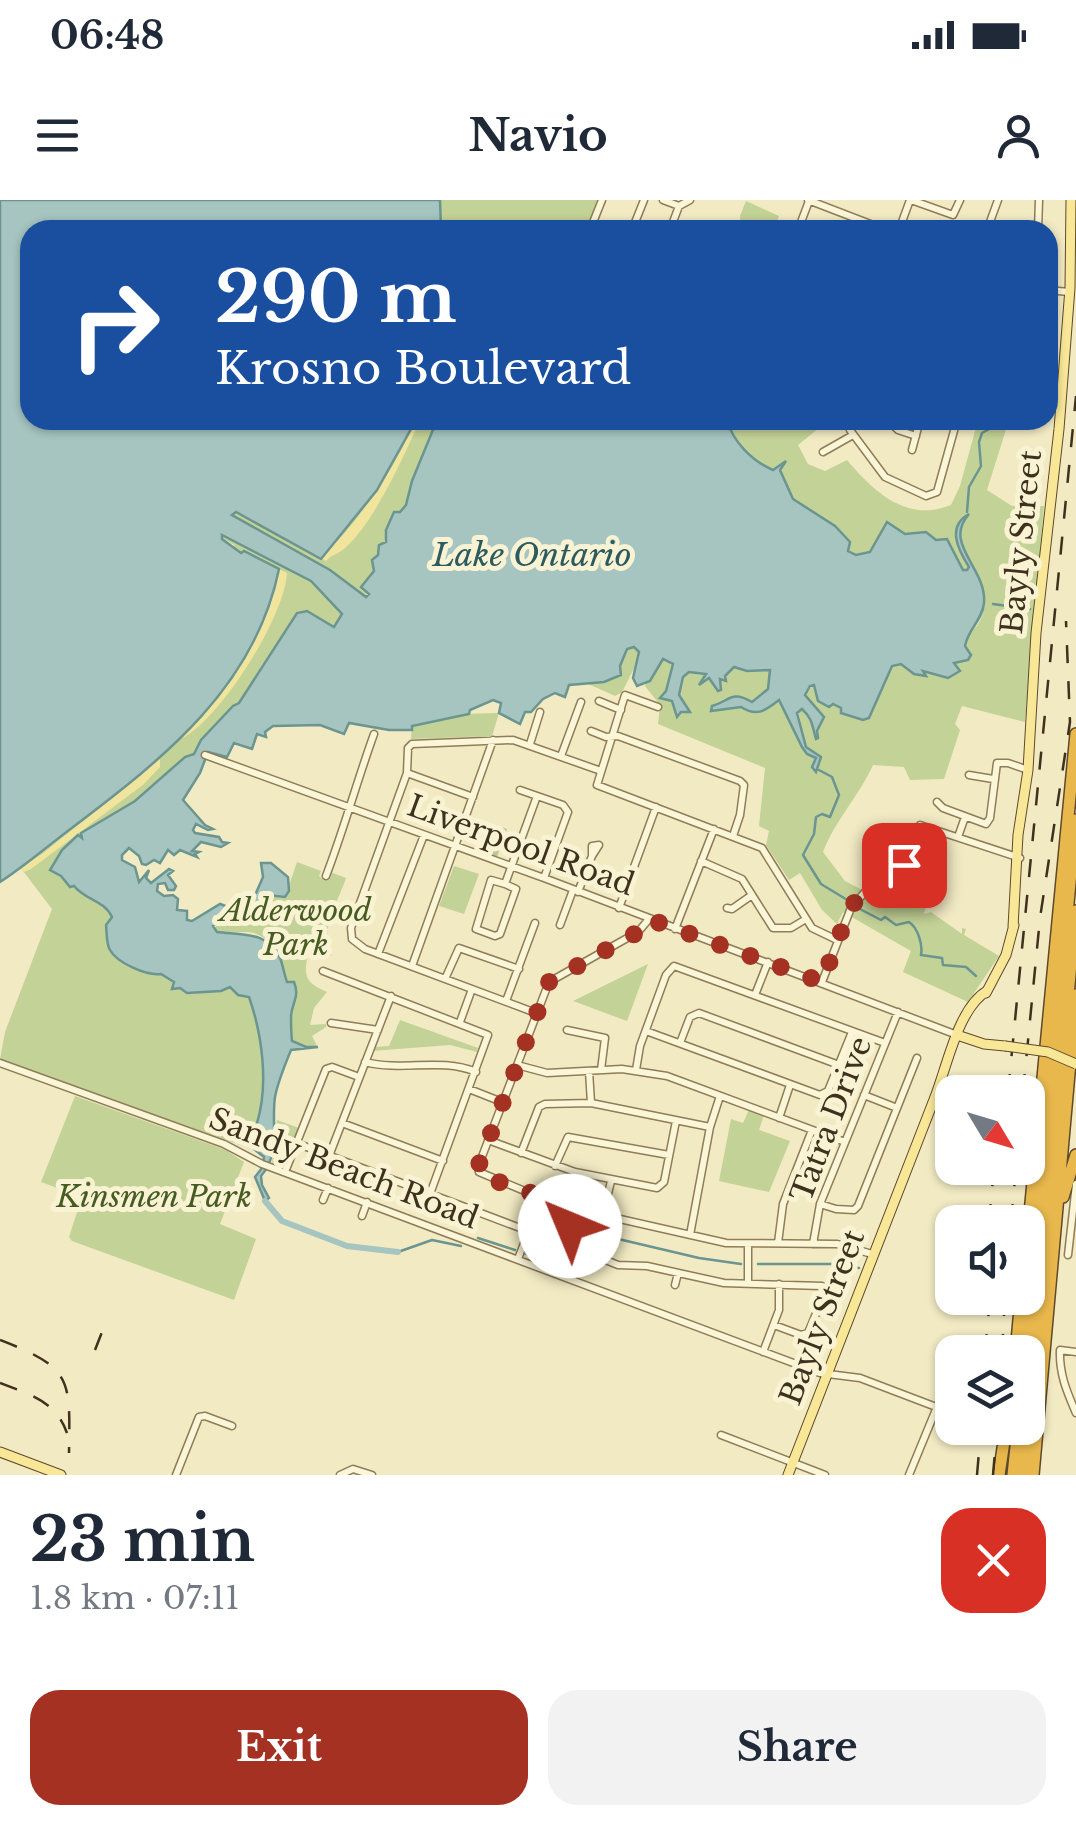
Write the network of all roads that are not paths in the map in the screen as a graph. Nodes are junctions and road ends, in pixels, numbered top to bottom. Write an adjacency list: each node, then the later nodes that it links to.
1 (664, 200): 7 (street)
2 (690, 200): 7 (street)
3 (808, 200): 9 (street)
4 (910, 200): 5 (street)
5 (960, 200)
6 (1070, 200): 11 (main road, Bayly Street)
7 (680, 206): 8 (street)
8 (674, 220)
9 (860, 220)
10 (1058, 291): 11 (street)
11 (1070, 292): 12 (main road, Bayly Street)
12 (1058, 428)
13 (851, 430): 18 (street)
14 (898, 430): 19 (street)
15 (918, 430): 19 (street)
16 (954, 430): 18 (street)
17 (1058, 430): 35 (main road, Bayly Street)
18 (852, 435): 21 (street)
19 (916, 436): 20 (street)
20 (912, 450)
21 (823, 452)
22 (599, 701): 25 (street)
23 (581, 702): 34 (street)
24 (658, 708): 25 (street)
25 (620, 710): 30 (street)
26 (540, 712): 32 (street)
27 (591, 732): 30 (street)
28 (374, 734): 44 (street)
29 (1076, 734): 138 (highway)
30 (612, 737): 36 (street); 51 (street)
31 (493, 740): 32 (street); 37 (street); 42 (street)
32 (530, 744): 34 (street)
33 (205, 755): 44 (street, Liverpool Road)
34 (561, 756): 36 (street)
35 (1028, 770): 39 (street); 55 (main road, Bayly Street)
36 (600, 771): 45 (street)
37 (406, 773): 42 (street); 48 (street)
38 (969, 775): 39 (street)
39 (993, 779): 46 (street)
40 (520, 790): 41 (street)
41 (537, 796): 57 (street); 59 (street)
42 (474, 798): 53 (street)
43 (936, 802): 46 (street)
44 (350, 808): 48 (street, Liverpool Road); 58 (street)
45 (656, 808): 49 (street); 63 (street)
46 (966, 817): 52 (street)
47 (1076, 820): 156 (highway)
48 (389, 823): 50 (street, Liverpool Road); 72 (street)
49 (714, 829): 51 (street); 56 (street)
50 (424, 835): 53 (street, Liverpool Road); 72 (street)
51 (733, 836): 66 (street)
52 (958, 837): 55 (street); 71 (street)
53 (456, 847): 57 (street, Liverpool Road); 74 (street)
54 (592, 856): 61 (street)
55 (1019, 858): 92 (main road, Bayly Street)
56 (701, 862): 62 (street); 70 (street)
57 (511, 866): 59 (street, Liverpool Road); 60 (street)
58 (326, 876)
59 (544, 878): 61 (street, Liverpool Road)
60 (505, 884): 60 (street)
61 (576, 891): 63 (street, Liverpool Road); 69 (street)
62 (752, 895): 64 (street); 66 (street)
63 (619, 908): 67 (street, Liverpool Road)
64 (727, 908)
65 (1076, 911): 157 (highway)
66 (806, 918): 71 (street)
67 (649, 919): 70 (street, Liverpool Road); 84 (street)
68 (534, 923): 75 (street)
69 (560, 925)
70 (675, 929): 73 (street, Liverpool Road)
71 (837, 940): 78 (street)
72 (378, 954): 74 (street)
73 (768, 962): 78 (street, Liverpool Road); 80 (street)
74 (412, 966): 77 (street)
75 (519, 970): 77 (street); 83 (street)
76 (323, 972): 82 (street)
77 (445, 978): 79 (street)
78 (822, 982): 85 (street, Liverpool Road)
79 (472, 988): 83 (street); 87 (street)
80 (755, 995): 90 (street); 91 (street)
81 (1076, 995): 95 (highway)
82 (391, 996): 87 (street); 88 (street)
83 (506, 1001): 84 (street)
84 (536, 1012): 99 (street)
85 (898, 1012): 92 (street, Liverpool Road); 93 (street, Tatra Drive)
86 (330, 1022): 88 (street)
87 (460, 1022): 105 (street)
88 (378, 1030): 97 (street)
89 (567, 1030): 102 (street)
90 (646, 1031): 94 (street); 103 (street)
91 (852, 1032): 93 (street); 100 (street)
92 (961, 1034): 101 (main road, Liverpool Road, bridge); 147 (main road, Bayly Street)
93 (884, 1043): 110 (street, Tatra Drive)
94 (680, 1044): 100 (street); 107 (street)
95 (1071, 1048): 114 (highway); 150 (highway)
96 (917, 1058): 113 (street)
97 (366, 1062): 105 (street); 106 (street)
98 (0, 1064): 129 (street, Sandy Beach Road)
99 (517, 1064): 104 (street); 111 (street)
100 (839, 1065): 107 (street)
101 (1076, 1067)
102 (602, 1070): 103 (street); 104 (street)
103 (636, 1070): 109 (street)
104 (589, 1071): 112 (street)
105 (476, 1072): 108 (street)
106 (359, 1077): 117 (street); 122 (street)
107 (790, 1084): 115 (street)
108 (470, 1090): 111 (street); 127 (street)
109 (720, 1096): 115 (street); 118 (street)
110 (864, 1096): 113 (street); 121 (street, Tatra Drive)
111 (502, 1102): 120 (street)
112 (592, 1103): 116 (street); 123 (street)
113 (897, 1108): 137 (street)
114 (1076, 1108)
115 (778, 1118): 119 (street)
116 (676, 1121): 118 (street); 124 (street)
117 (342, 1123): 125 (street); 127 (street)
118 (710, 1126): 143 (street)
119 (812, 1130): 121 (street); 145 (street)
120 (488, 1140): 123 (street); 134 (street)
121 (845, 1142): 137 (street, Tatra Drive)
122 (296, 1144): 125 (street); 129 (street)
123 (521, 1153): 128 (street)
124 (669, 1155): 128 (street); 130 (street)
125 (329, 1156): 133 (street)
126 (1076, 1156): 150 (highway)
127 (442, 1161): 133 (street)
128 (555, 1166): 130 (street)
129 (285, 1172): 132 (street, Sandy Beach Road)
130 (612, 1181): 140 (street)
131 (1076, 1184): 148 (street)
132 (328, 1188): 135 (street); 136 (street, Sandy Beach Road)
133 (430, 1194): 142 (street)
134 (541, 1199): 139 (street); 142 (street)
135 (323, 1200)
136 (367, 1202): 141 (street); 149 (street, Sandy Beach Road)
137 (820, 1204): 146 (street, Tatra Drive)
138 (1031, 1205)
139 (574, 1208): 140 (street); 151 (street)
140 (603, 1214): 143 (street)
141 (362, 1216)
142 (528, 1232): 149 (street)
143 (690, 1235): 144 (street)
144 (748, 1244): 145 (street); 152 (street)
145 (778, 1244): 146 (street)
146 (813, 1244): 147 (street)
147 (872, 1254): 160 (main road, Bayly Street)
148 (1068, 1254)
149 (518, 1259): 158 (street, Sandy Beach Road)
150 (1050, 1270): 180 (highway)
151 (678, 1273): 152 (street); 154 (street)
152 (748, 1284): 153 (street)
153 (779, 1284): 155 (street); 155 (street)
154 (675, 1285)
155 (774, 1325): 158 (street)
156 (1028, 1335)
157 (1036, 1335)
158 (763, 1352): 160 (street, Sandy Beach Road)
159 (1076, 1352): 163 (street)
160 (826, 1374): 161 (street, Sandy Beach Road); 170 (main road, Bayly Street)
161 (935, 1407)
162 (935, 1410): 177 (street)
163 (1076, 1413)
164 (232, 1426): 172 (street)
165 (721, 1436): 170 (street)
166 (1007, 1445): 178 (highway)
167 (1014, 1445): 178 (highway)
168 (1025, 1445): 179 (highway)
169 (0, 1452): 171 (main road)
170 (792, 1463): 175 (main road, Bayly Street); 176 (street)
171 (61, 1475)
172 (176, 1475)
173 (340, 1475): 174 (street)
174 (372, 1475)
175 (788, 1475)
176 (825, 1475)
177 (909, 1475)
178 (1006, 1475)
179 (1022, 1475)
180 (1032, 1475)

